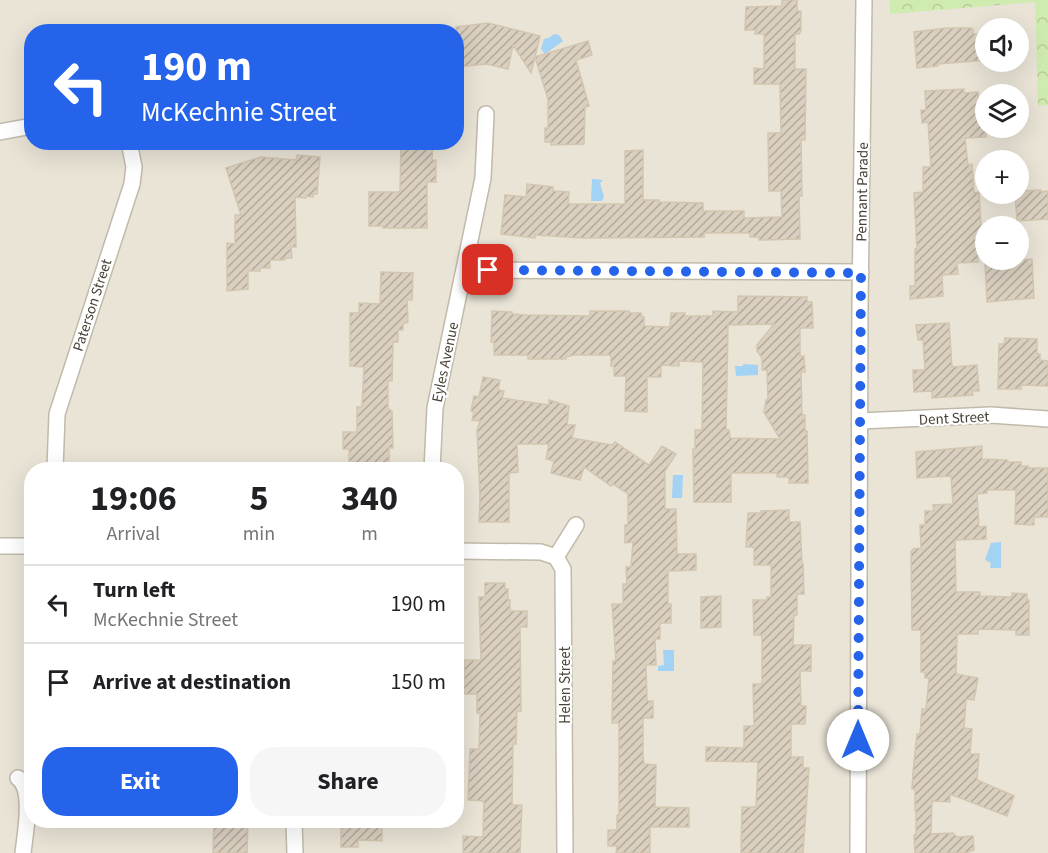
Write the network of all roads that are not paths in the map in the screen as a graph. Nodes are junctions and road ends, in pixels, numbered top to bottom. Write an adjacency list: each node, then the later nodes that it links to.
1 (864, 0): 7 (street, Pennant Parade)
2 (486, 114): 6 (street, Eyles Avenue)
3 (24, 128): 4 (street)
4 (0, 132)
5 (131, 150): 10 (street, Paterson Street)
6 (464, 270): 7 (street); 11 (street, Eyles Avenue)
7 (861, 273): 9 (street, Pennant Parade)
8 (1048, 419): 9 (street, Dent Street)
9 (860, 421): 24 (street, Pennant Parade)
10 (55, 462)
11 (432, 462)
12 (576, 525): 16 (street)
13 (0, 546): 14 (street)
14 (24, 546)
15 (464, 551): 16 (street)
16 (556, 557): 23 (street, Helen Street)
17 (18, 778): 18 (street)
18 (24, 786)
19 (25, 828): 21 (street)
20 (294, 828): 22 (street)
21 (23, 853)
22 (295, 853)
23 (565, 853)
24 (858, 853)

